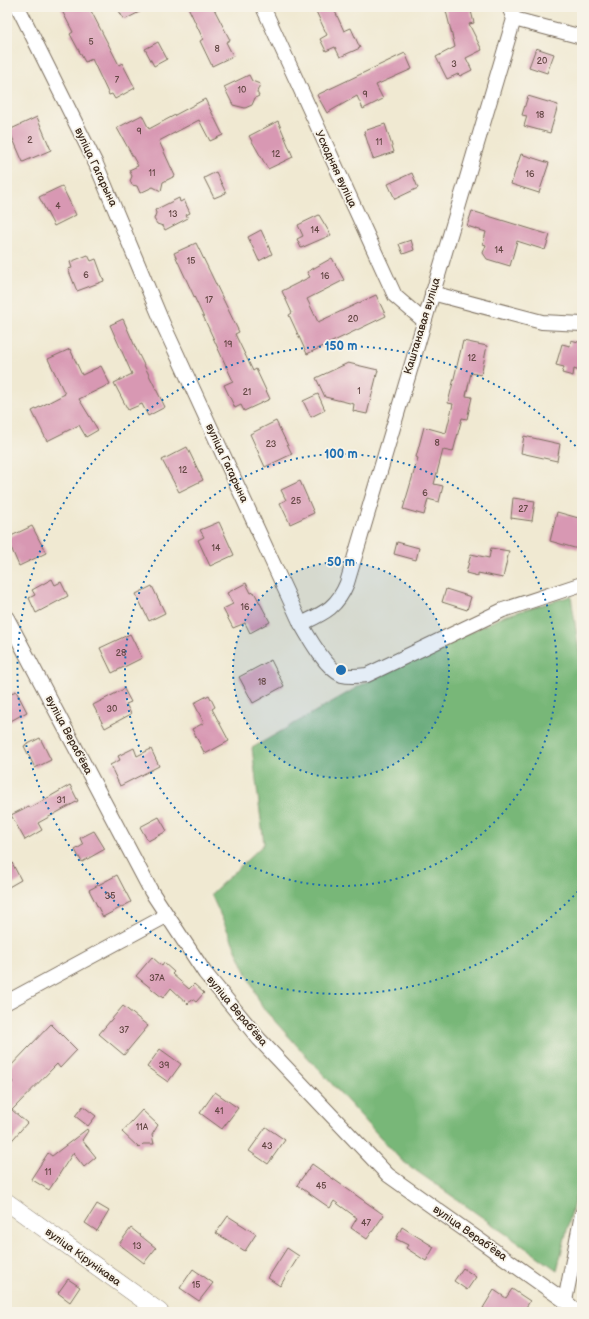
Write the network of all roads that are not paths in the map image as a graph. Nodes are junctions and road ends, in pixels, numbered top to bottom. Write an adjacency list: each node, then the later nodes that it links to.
1 (18, 7): 10 (street, вуліца Гагарына)
2 (263, 7): 6 (street, Усходняя вуліца)
3 (511, 13): 4 (street); 5 (street, Каштанавая вуліца)
4 (582, 37)
5 (432, 294): 6 (street, Каштанавая вуліца); 7 (street)
6 (423, 320): 10 (street, Каштанавая вуліца)
7 (582, 324)
8 (582, 584): 10 (street, вуліца Гагарына)
9 (7, 618): 11 (street, вуліца Верабʼёва)
10 (301, 624)
11 (166, 916): 12 (street); 15 (street, вуліца Верабʼёва)
12 (7, 1002)
13 (7, 1202): 16 (street, вуліца Кірунікава)
14 (582, 1214): 15 (street)
15 (565, 1301): 17 (street, вуліца Верабʼёва)
16 (160, 1312)
17 (577, 1312)

